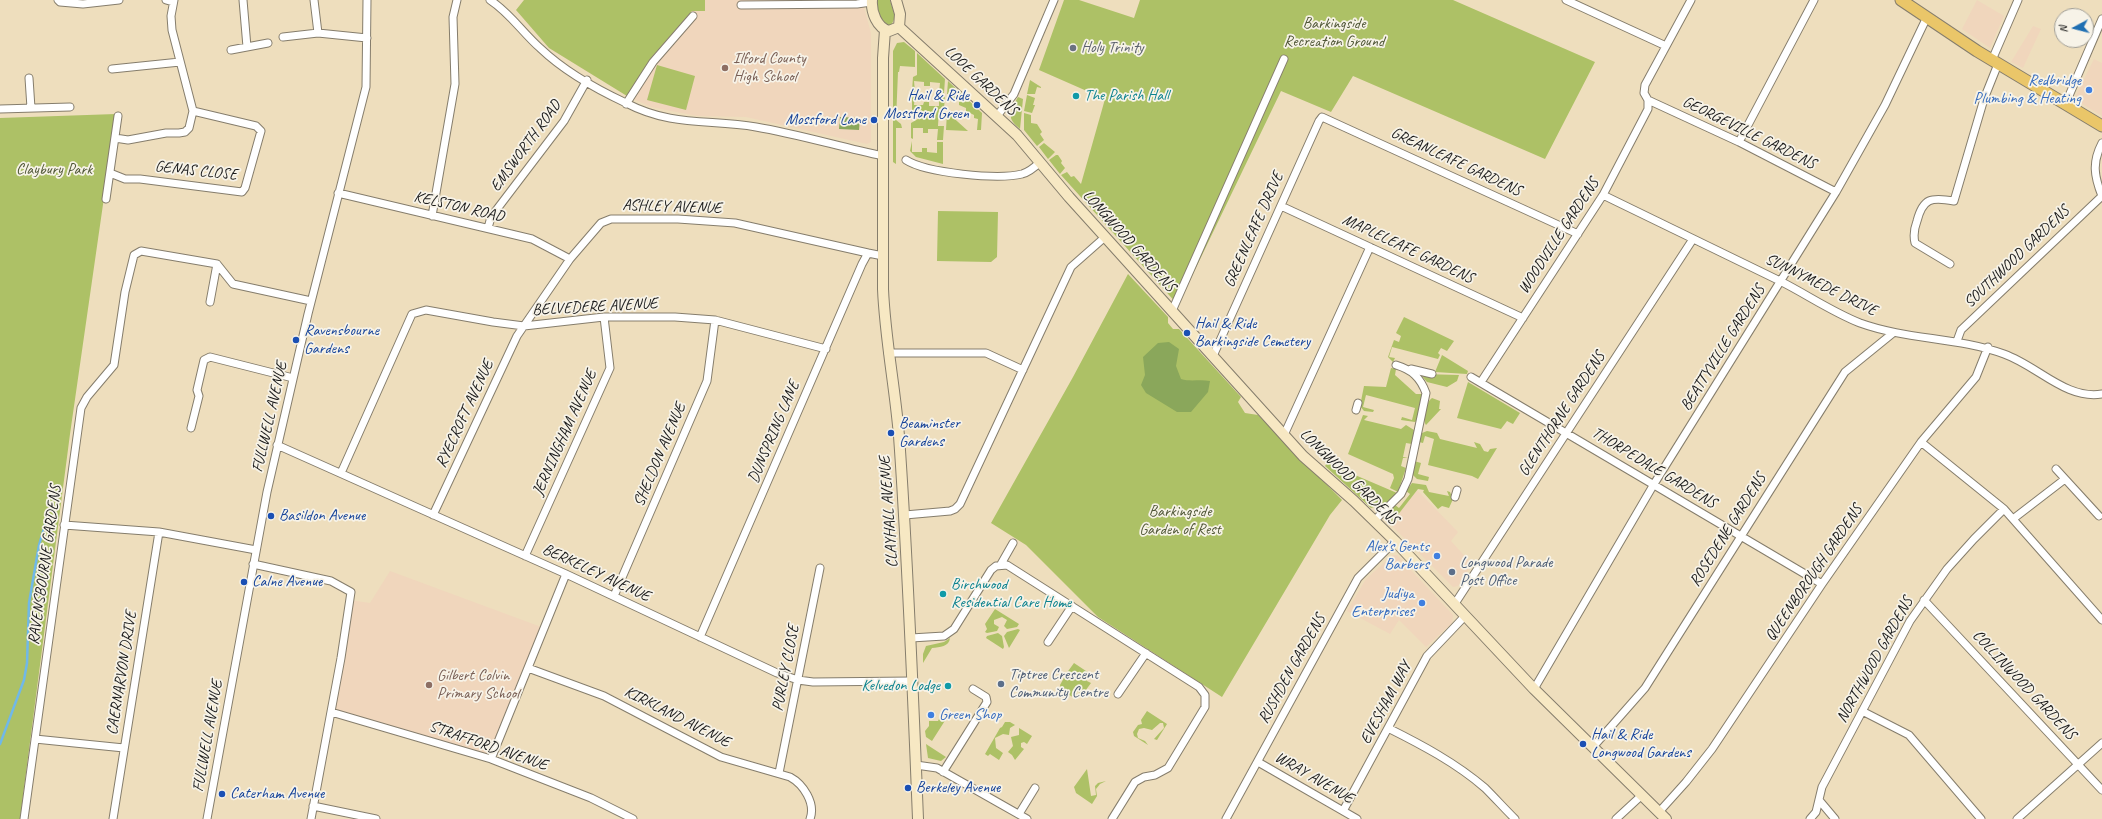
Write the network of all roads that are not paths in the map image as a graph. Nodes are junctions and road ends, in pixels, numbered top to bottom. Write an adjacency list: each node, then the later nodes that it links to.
1 (58, 0): 16 (street)
2 (119, 0): 16 (street)
3 (166, 0): 17 (street)
4 (242, 0): 31 (street)
5 (314, 0): 26 (street)
6 (367, 0): 28 (street, FULLWELL AVENUE)
7 (458, 0): 63 (street)
8 (490, 0): 38 (street)
9 (896, 0): 24 (street)
10 (1054, 0): 47 (street)
11 (1566, 0): 30 (street)
12 (1691, 0): 30 (street)
13 (1814, 0): 51 (street)
14 (1901, 0): 19 (main road)
15 (2018, 0): 35 (street)
16 (99, 1)
17 (174, 1): 34 (street)
18 (872, 1): 20 (street); 25 (street)
19 (1913, 3): 22 (main road)
20 (741, 5)
21 (693, 16): 40 (street)
22 (1927, 17): 35 (main road); 57 (street, BEATTYVILLE GARDENS)
23 (2102, 19): 41 (street)
24 (899, 26): 25 (street); 47 (street, LOOE GARDENS)
25 (885, 30): 53 (street, CLAYHALL AVENUE)
26 (318, 34): 27 (street); 28 (street)
27 (283, 37)
28 (367, 38): 58 (street, FULLWELL AVENUE)
29 (268, 43): 31 (street)
30 (1666, 46): 39 (street)
31 (247, 47): 32 (street)
32 (230, 50)
33 (1284, 59): 77 (street)
34 (180, 62): 36 (street); 45 (street)
35 (1995, 62): 41 (main road); 73 (street)
36 (112, 69)
37 (30, 78): 43 (street)
38 (587, 80): 40 (street); 64 (street, EMSWORTH ROAD)
39 (1648, 100): 51 (street, GEORGEVILLE GARDENS); 59 (street, WOODVILLE GARDENS)
40 (626, 104): 53 (street)
41 (2065, 105): 49 (main road)
42 (70, 107): 43 (street)
43 (31, 108): 44 (street)
44 (0, 109)
45 (194, 111): 50 (street); 56 (street, GENAS CLOSE)
46 (118, 116): 50 (street)
47 (997, 116): 55 (street, LOOE GARDENS)
48 (1322, 117): 62 (street, GREENLEAFE DRIVE); 65 (street, GREANLEAFE GARDENS)
49 (2102, 126)
50 (115, 138): 56 (street)
51 (1739, 142): 57 (street, GEORGEVILLE GARDENS)
52 (2102, 143): 60 (street)
53 (883, 156): 70 (street, CLAYHALL AVENUE)
54 (906, 160): 55 (street)
55 (1040, 162): 66 (street, LONGWOOD GARDENS)
56 (110, 174): 61 (street)
57 (1836, 192): 74 (street, BEATTYVILLE GARDENS)
58 (338, 193): 63 (street, KELSTON ROAD); 75 (street, FULLWELL AVENUE)
59 (1603, 195): 65 (street, WOODVILLE GARDENS); 67 (street, SUNNYMEDE DRIVE)
60 (2102, 196): 83 (street, SOUTHWOOD GARDENS)
61 (106, 199)
62 (1281, 206): 68 (street, MAPLELEAFE GARDENS); 87 (street, GREENLEAFE DRIVE)
63 (432, 216): 64 (street, KELSTON ROAD)
64 (488, 228): 71 (street, KELSTON ROAD)
65 (1578, 234): 79 (street, WOODVILLE GARDENS)
66 (1105, 237): 77 (street, LONGWOOD GARDENS); 90 (street)
67 (1693, 239): 74 (street, SUNNYMEDE DRIVE); 97 (street, GLENTHORNE GARDENS)
68 (1370, 247): 79 (street, MAPLELEAFE GARDENS); 98 (street)
69 (868, 253): 70 (street); 71 (street, ASHLEY AVENUE); 85 (street, DUNSPRING LANE)
70 (883, 256): 86 (street, CLAYHALL AVENUE)
71 (570, 259): 81 (street, ASHLEY AVENUE)
72 (217, 264): 75 (street); 76 (street); 111 (street, RAVENSBOURNE GARDENS)
73 (1950, 264)
74 (1781, 281): 82 (street, SUNNYMEDE DRIVE); 104 (street, BEATTYVILLE GARDENS)
75 (311, 301): 93 (street, FULLWELL AVENUE)
76 (210, 302)
77 (1172, 311): 87 (street, LONGWOOD GARDENS)
78 (604, 317): 80 (street, BELVEDERE AVENUE); 81 (street, BELVEDERE AVENUE); 117 (street, JERNINGHAM AVENUE)
79 (1523, 318): 94 (street, WOODVILLE GARDENS)
80 (715, 320): 85 (street, BELVEDERE AVENUE); 123 (street, SHELDON AVENUE)
81 (524, 326): 102 (street, BELVEDERE AVENUE); 106 (street, RYECROFT AVENUE)
82 (1892, 333): 83 (street, SUNNYMEDE DRIVE); 113 (street, ROSEDENE GARDENS)
83 (1957, 341): 84 (street, SUNNYMEDE DRIVE)
84 (1988, 348): 95 (street, SUNNYMEDE DRIVE); 99 (street, QUEENBOROUGH GARDENS)
85 (826, 349): 129 (street, DUNSPRING LANE)
86 (888, 352): 90 (street); 107 (street, CLAYHALL AVENUE)
87 (1213, 356): 98 (street, LONGWOOD GARDENS)
88 (1396, 365): 89 (street)
89 (1407, 368): 91 (street); 110 (street)
90 (1023, 370): 107 (street)
91 (1432, 374)
92 (1471, 377): 94 (street, THORPEDALE GARDENS)
93 (294, 378): 96 (street); 100 (street, FULLWELL AVENUE)
94 (1481, 382): 97 (street, THORPEDALE GARDENS)
95 (2102, 394)
96 (191, 428)
97 (1567, 432): 104 (street, THORPEDALE GARDENS); 126 (street, GLENTHORNE GARDENS)
98 (1284, 435): 110 (street, LONGWOOD GARDENS)
99 (1922, 442): 105 (street); 122 (street, QUEENBOROUGH GARDENS)
100 (277, 445): 102 (street, BERKELEY AVENUE); 116 (street, FULLWELL AVENUE)
101 (2056, 469): 103 (street)
102 (341, 473): 106 (street, BERKELEY AVENUE)
103 (2065, 479): 108 (street); 109 (street)
104 (1654, 484): 113 (street, THORPEDALE GARDENS); 137 (street, BEATTYVILLE GARDENS)
105 (2004, 509): 109 (street); 124 (street, NORTHWOOD GARDENS)
106 (433, 515): 117 (street, BERKELEY AVENUE)
107 (904, 515): 130 (street, CLAYHALL AVENUE)
108 (2099, 516)
109 (2013, 519): 128 (street)
110 (1374, 521): 114 (street, LONGWOOD GARDENS)
111 (64, 525): 112 (street); 142 (street, RAVENSBOURNE GARDENS)
112 (159, 532): 116 (street); 145 (street, CAERNARVON DRIVE)
113 (1740, 536): 122 (street, THORPEDALE GARDENS); 144 (street, ROSEDENE GARDENS)
114 (1395, 541): 126 (street, LONGWOOD GARDENS); 147 (street, RUSHDEN GARDENS)
115 (1013, 543): 119 (street)
116 (256, 550): 118 (street, FULLWELL AVENUE)
117 (525, 556): 121 (street, BERKELEY AVENUE)
118 (253, 564): 140 (street); 162 (street, FULLWELL AVENUE)
119 (1000, 564): 125 (street); 130 (street)
120 (820, 568): 134 (street, PURLEY CLOSE)
121 (566, 574): 123 (street, BERKELEY AVENUE); 133 (street)
122 (1822, 584): 159 (street, QUEENBOROUGH GARDENS)
123 (614, 596): 129 (street, BERKELEY AVENUE)
124 (1924, 600): 139 (street, NORTHWOOD GARDENS); 148 (street, COLLINWOOD GARDENS)
125 (1072, 606): 131 (street); 132 (street)
126 (1454, 606): 127 (street, LONGWOOD GARDENS)
127 (1465, 616): 137 (street, LONGWOOD GARDENS); 141 (street, EVESHAM WAY)
128 (2102, 620)
129 (700, 637): 134 (street, BERKELEY AVENUE)
130 (910, 638): 135 (street, CLAYHALL AVENUE)
131 (1048, 642)
132 (1146, 653): 138 (street); 169 (street)
133 (528, 668): 146 (street); 151 (street, KIRKLAND AVENUE)
134 (798, 680): 135 (street, BERKELEY AVENUE); 151 (street, PURLEY CLOSE)
135 (912, 681): 149 (street, CLAYHALL AVENUE)
136 (973, 689): 150 (street)
137 (1534, 689): 144 (street, LONGWOOD GARDENS)
138 (1118, 694)
139 (1862, 711): 155 (street, NORTHWOOD GARDENS); 176 (street)
140 (331, 712): 146 (street, STRAFFORD AVENUE); 156 (street)
141 (1388, 728): 157 (street, EVESHAM WAY); 172 (street)
142 (35, 738): 145 (street); 160 (street, RAVENSBOURNE GARDENS)
143 (2102, 744): 148 (street)
144 (1593, 747): 154 (street, LONGWOOD GARDENS)
145 (124, 748): 161 (street, CAERNARVON DRIVE)
146 (491, 759): 165 (street, STRAFFORD AVENUE)
147 (1258, 762): 157 (street, WRAY AVENUE); 170 (street, RUSHDEN GARDENS)
148 (2079, 764): 153 (street, COLLINWOOD GARDENS); 177 (street)
149 (916, 765): 150 (street); 167 (street, CLAYHALL AVENUE)
150 (943, 772): 158 (street)
151 (779, 773): 166 (street, KIRKLAND AVENUE)
152 (1035, 788): 158 (street)
153 (2102, 790)
154 (1642, 795): 159 (street, LONGWOOD GARDENS); 173 (street)
155 (1819, 800): 174 (street, NORTHWOOD GARDENS); 175 (street)
156 (313, 806): 163 (street); 164 (street)
157 (1343, 811): 171 (street, WRAY AVENUE)
158 (1019, 814): 168 (street)
159 (1662, 815)
160 (24, 819)
161 (114, 819)
162 (207, 819)
163 (311, 819)
164 (376, 819)
165 (633, 819)
166 (810, 819)
167 (918, 819)
168 (1027, 819)
169 (1112, 819)
170 (1226, 819)
171 (1357, 819)
172 (1515, 819)
173 (1616, 819)
174 (1810, 819)
175 (1835, 819)
176 (1981, 819)
177 (2017, 819)

